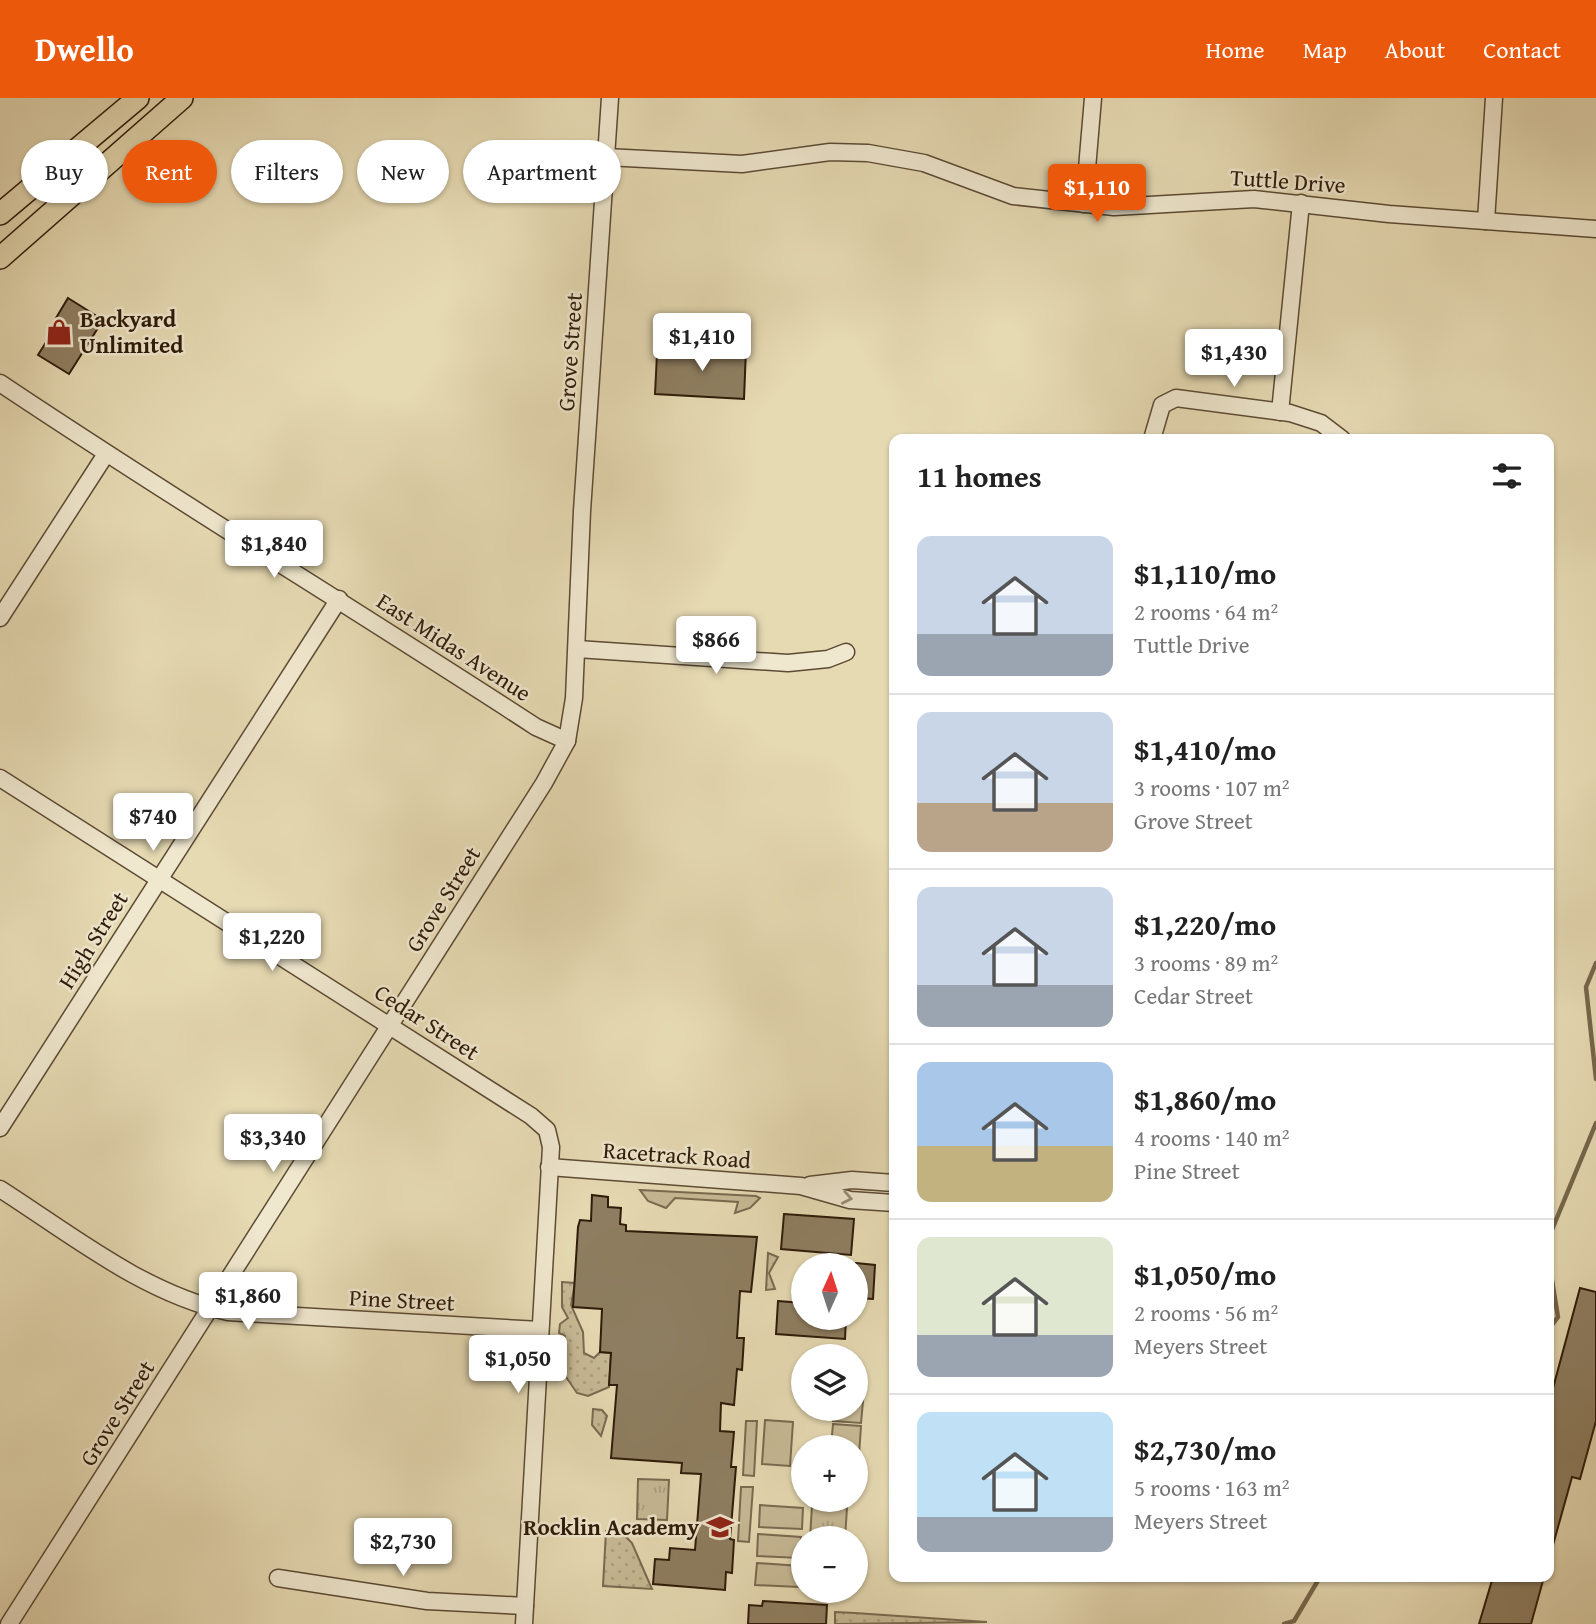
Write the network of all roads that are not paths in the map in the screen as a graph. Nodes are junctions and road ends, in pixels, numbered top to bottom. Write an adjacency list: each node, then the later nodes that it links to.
1 (138, 98): 6 (main road)
2 (182, 98): 10 (main road)
3 (610, 98): 8 (street, Grove Street)
4 (1093, 98): 14 (street)
5 (1494, 98): 16 (street)
6 (114, 119): 7 (main road); 15 (main road)
7 (101, 140)
8 (607, 140)
9 (621, 158): 14 (street, Tuttle Drive)
10 (108, 164)
11 (64, 203): 18 (main road)
12 (603, 203): 26 (street, Grove Street)
13 (1301, 203): 14 (street, Tuttle Drive); 16 (street, Tuttle Drive); 20 (street)
14 (1084, 204)
15 (0, 214)
16 (1486, 221): 17 (street, Tuttle Drive)
17 (1596, 229)
18 (0, 258)
19 (0, 383): 23 (street, East Midas Avenue)
20 (1280, 412): 21 (street); 22 (street)
21 (1153, 434)
22 (1335, 434)
23 (106, 454): 24 (street, East Midas Avenue); 25 (street)
24 (339, 599): 28 (street, East Midas Avenue); 30 (street, High Street)
25 (0, 618)
26 (578, 649): 27 (street); 28 (street, Grove Street)
27 (846, 652)
28 (567, 741): 31 (street, Grove Street)
29 (0, 778): 30 (street, Cedar Street)
30 (158, 879): 31 (street, Cedar Street); 32 (street, High Street)
31 (390, 1025): 33 (street, Cedar Street); 38 (street, Grove Street)
32 (0, 1128)
33 (549, 1167): 35 (street, Racetrack Road); 39 (street, Cedar Street)
34 (889, 1183): 35 (street, Racetrack Road)
35 (801, 1186): 37 (street, Racetrack Road, one-way to 37)
36 (0, 1189): 38 (street, Pine Street)
37 (889, 1203)
38 (209, 1308): 39 (street, Pine Street); 43 (street, Grove Street)
39 (540, 1330): 41 (street, Cedar Street)
40 (278, 1578): 41 (street)
41 (525, 1606): 44 (street, Cedar Street)
42 (0, 1618): 43 (street)
43 (9, 1624)
44 (524, 1624)

